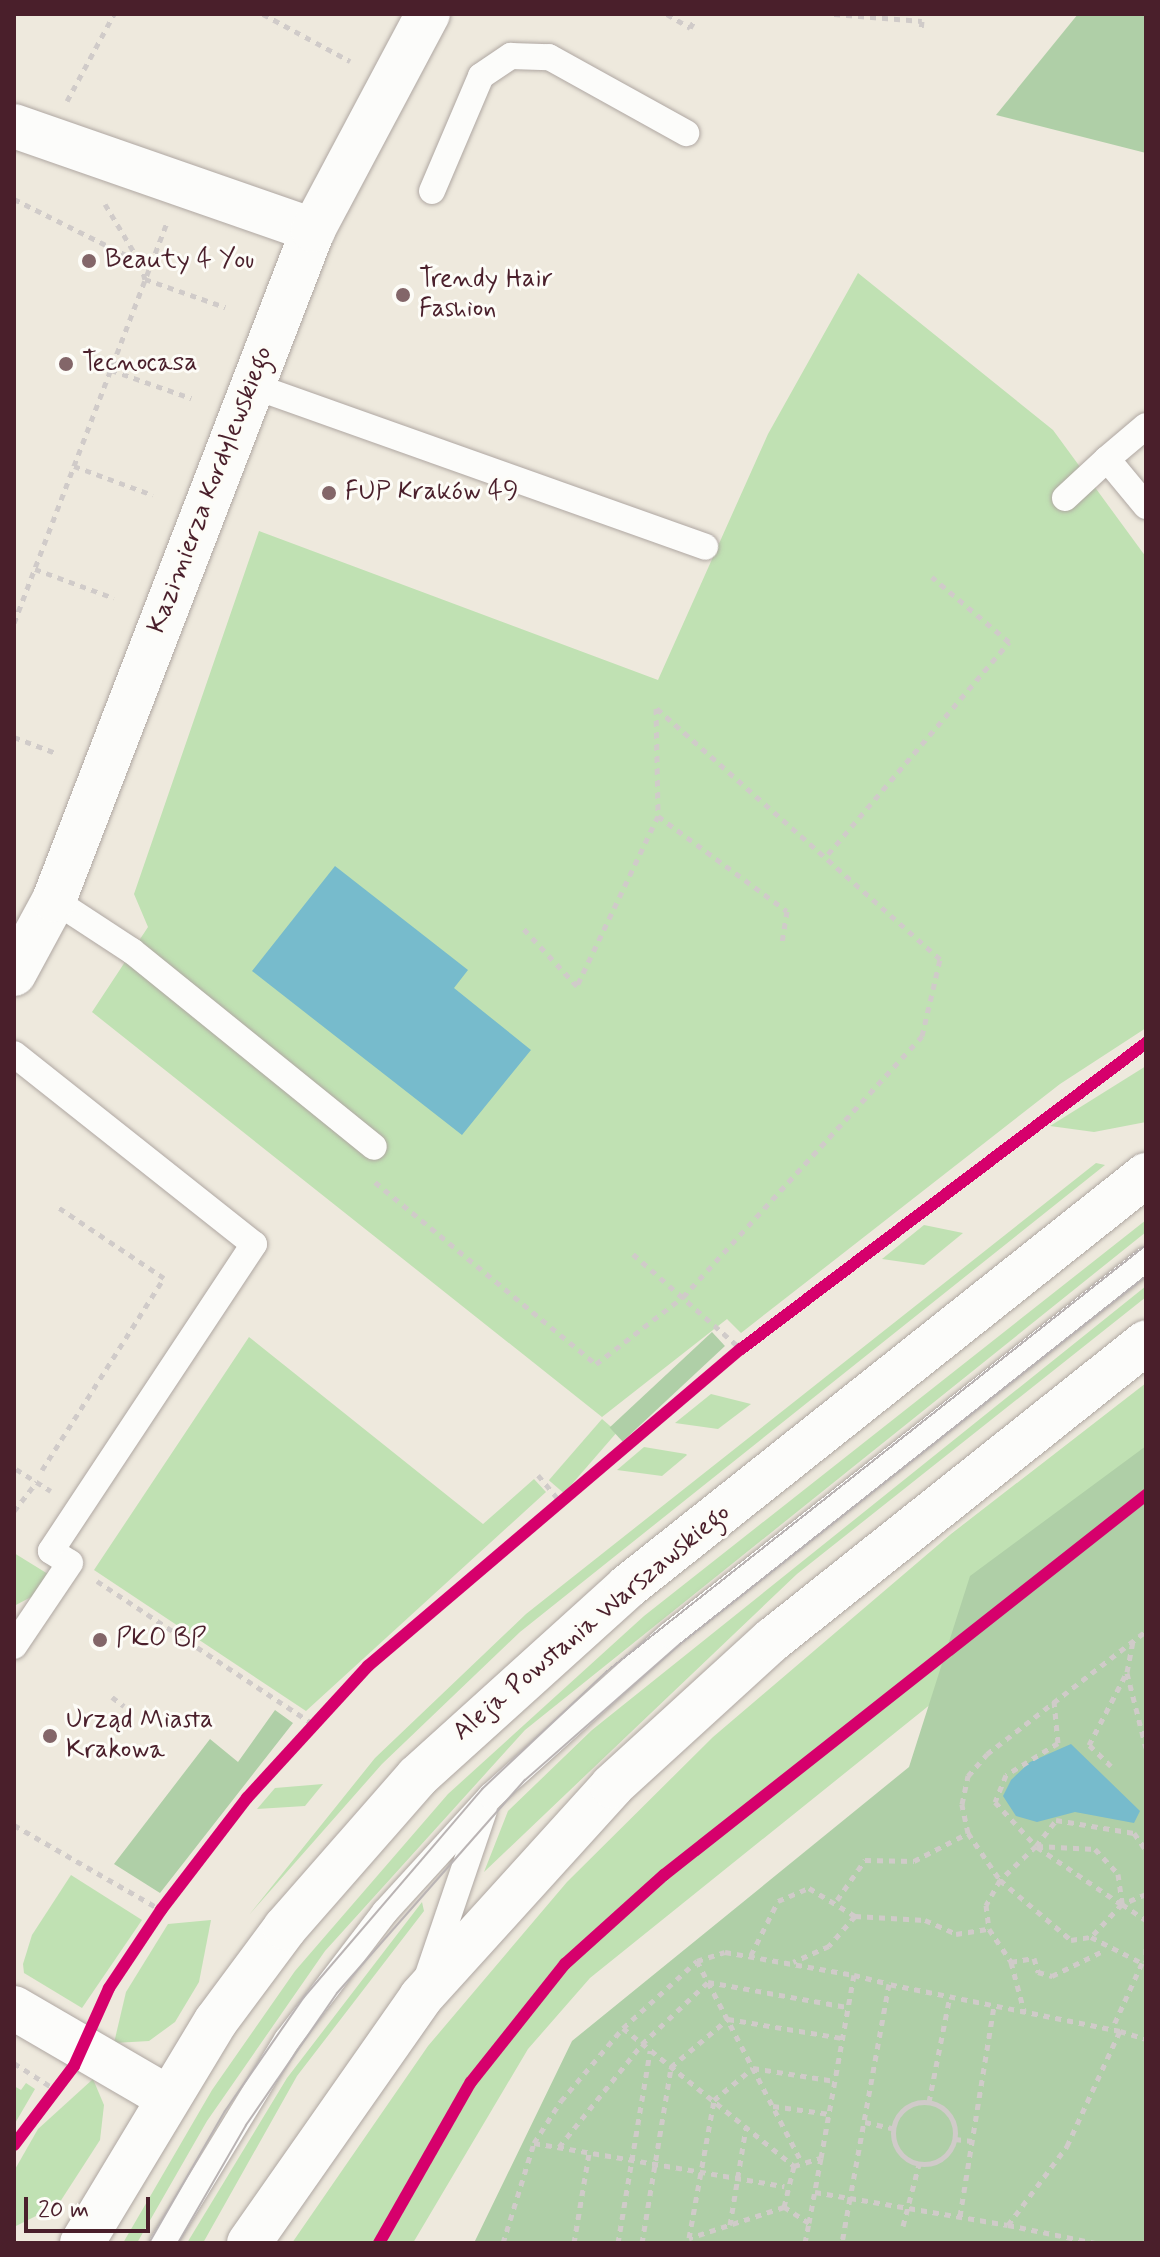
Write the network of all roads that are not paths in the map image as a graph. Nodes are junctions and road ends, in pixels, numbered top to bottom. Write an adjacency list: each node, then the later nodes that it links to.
1 (428, 14): 5 (main road, Kazimierza Kordylewskiego)
2 (14, 126): 5 (main road)
3 (686, 133): 4 (lane)
4 (432, 191)
5 (313, 230): 6 (main road, Kazimierza Kordylewskiego)
6 (251, 385): 11 (lane); 12 (main road, Kazimierza Kordylewskiego)
7 (1146, 426): 8 (lane)
8 (1107, 459): 9 (lane); 10 (lane)
9 (1065, 498)
10 (1146, 506)
11 (705, 547)
12 (54, 900): 13 (main road, Kazimierza Kordylewskiego); 15 (lane)
13 (14, 974)
14 (14, 1054): 19 (lane)
15 (374, 1147)
16 (1146, 1175): 23 (main road, Aleja Powstania Warszawskiego)
17 (1146, 1260): 20 (lane)
18 (1146, 1343): 21 (main road)
19 (14, 1646)
20 (491, 1796): 21 (lane); 25 (lane)
21 (421, 1997): 26 (main road)
22 (14, 2008): 23 (main road)
23 (167, 2097): 24 (main road, Aleja Powstania Warszawskiego)
24 (82, 2243)
25 (163, 2243)
26 (249, 2243)

